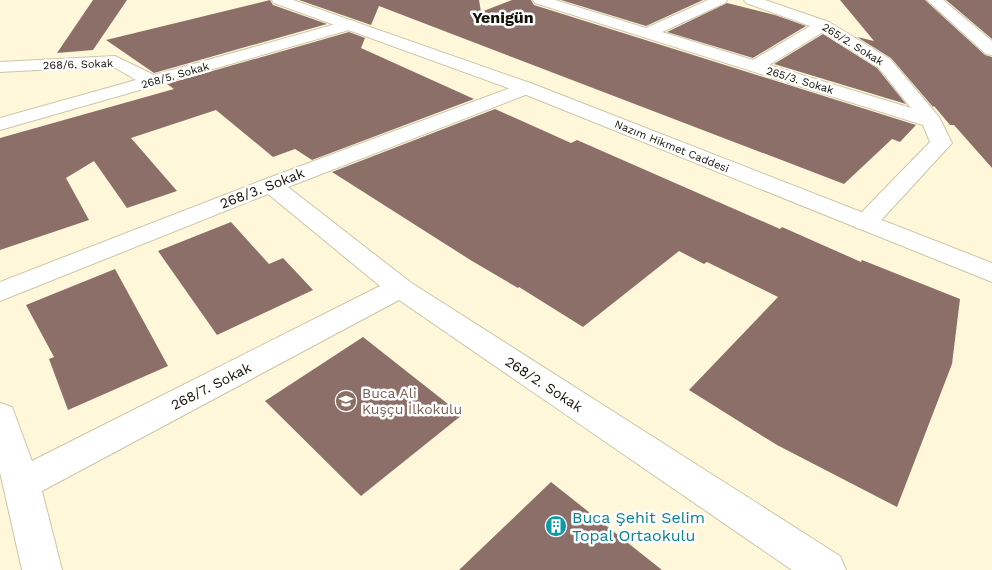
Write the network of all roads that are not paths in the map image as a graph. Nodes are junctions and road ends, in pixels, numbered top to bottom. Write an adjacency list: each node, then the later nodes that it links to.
1 (279, 0): 8 (street, Nazım Hikmet Caddesi)
2 (304, 0): 8 (street, Nazım Hikmet Caddesi)
3 (720, 0): 9 (street)
4 (751, 0): 7 (street, 265/2. Sokak)
5 (934, 0): 10 (street)
6 (548, 1): 9 (street, 265/3. Sokak)
7 (823, 24): 11 (street); 15 (street, 265/2. Sokak)
8 (350, 25): 13 (street, 268/5. Sokak); 14 (street, Nazım Hikmet Caddesi)
9 (648, 33): 11 (street, 265/3. Sokak)
10 (989, 45)
11 (756, 66): 15 (street, 265/3. Sokak)
12 (0, 68): 13 (street, 268/6. Sokak)
13 (152, 81): 16 (street, 268/5. Sokak)
14 (526, 88): 17 (street, 268/3. Sokak); 18 (street, Nazım Hikmet Caddesi)
15 (932, 121): 18 (street)
16 (0, 124)
17 (271, 184): 20 (street, 268/2. Sokak); 21 (street, 268/3. Sokak)
18 (865, 223): 19 (street, Nazım Hikmet Caddesi)
19 (992, 273)
20 (400, 288): 23 (street, 268/7. Sokak); 25 (street, 268/2. Sokak)
21 (0, 292)
22 (0, 416): 23 (street)
23 (22, 484): 24 (street)
24 (42, 570)
25 (826, 570)

